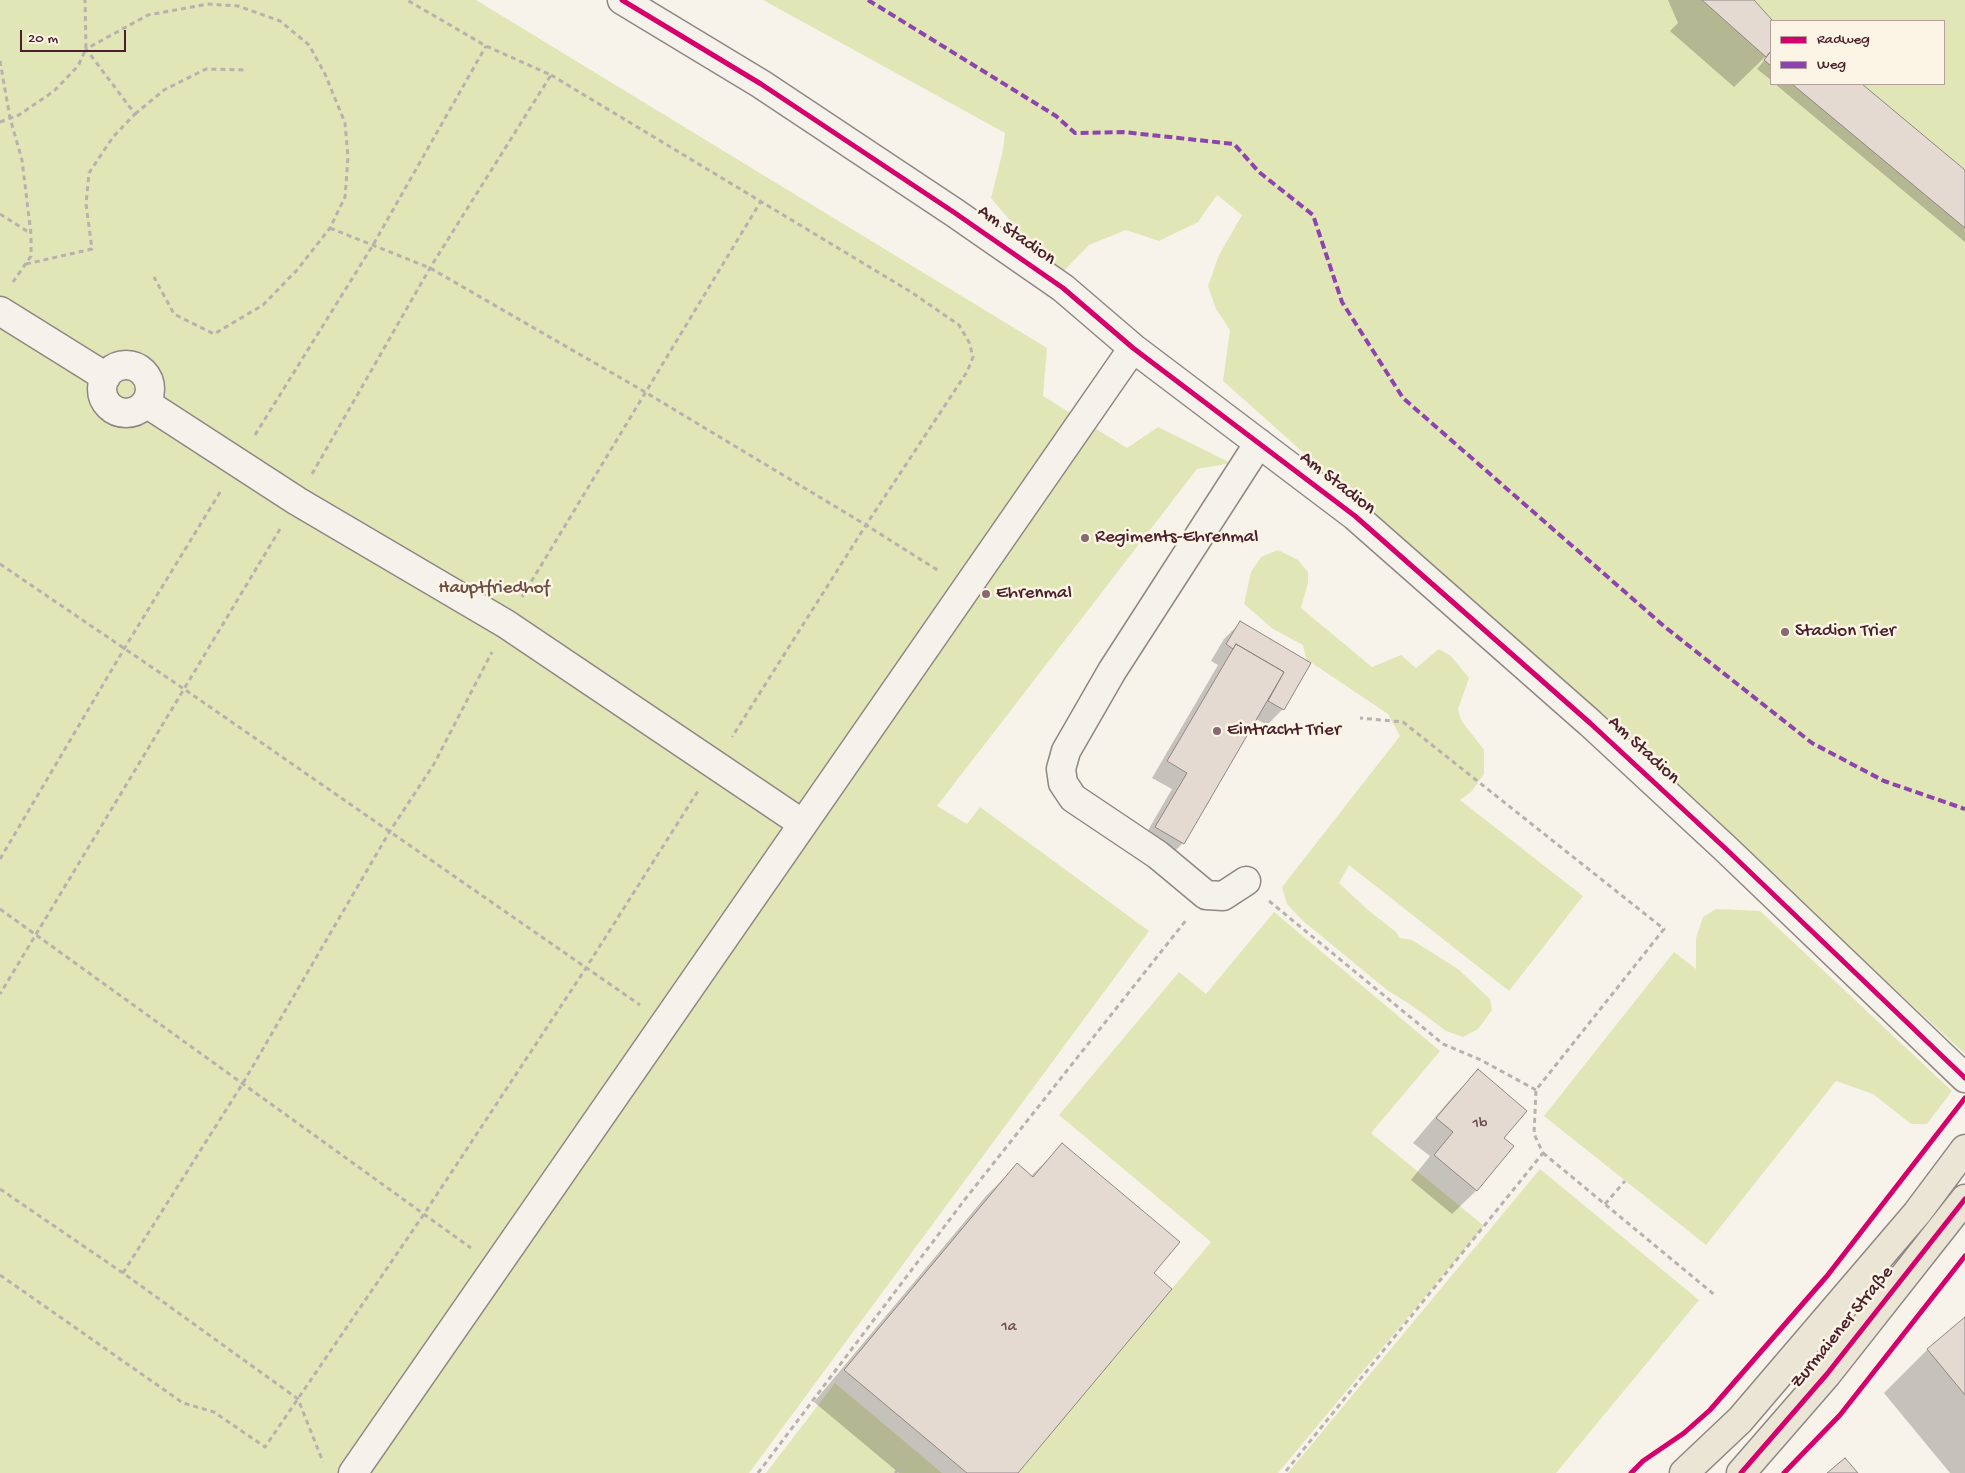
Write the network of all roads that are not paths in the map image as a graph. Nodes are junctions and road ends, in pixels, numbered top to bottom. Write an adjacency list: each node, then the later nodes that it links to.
1 (622, 0): 3 (street, Am Stadion)
2 (5, 299): 5 (street)
3 (1133, 348): 4 (street, Am Stadion); 5 (street)
4 (1259, 443): 6 (street); 7 (street, Am Stadion)
5 (802, 824): 10 (street)
6 (1246, 881)
7 (1965, 1078)
8 (1965, 1149): 11 (main road, Zurmaiener Straße)
9 (1965, 1199): 12 (main road, Zurmaiener Straße)
10 (353, 1473)
11 (1684, 1473)
12 (1741, 1473)

